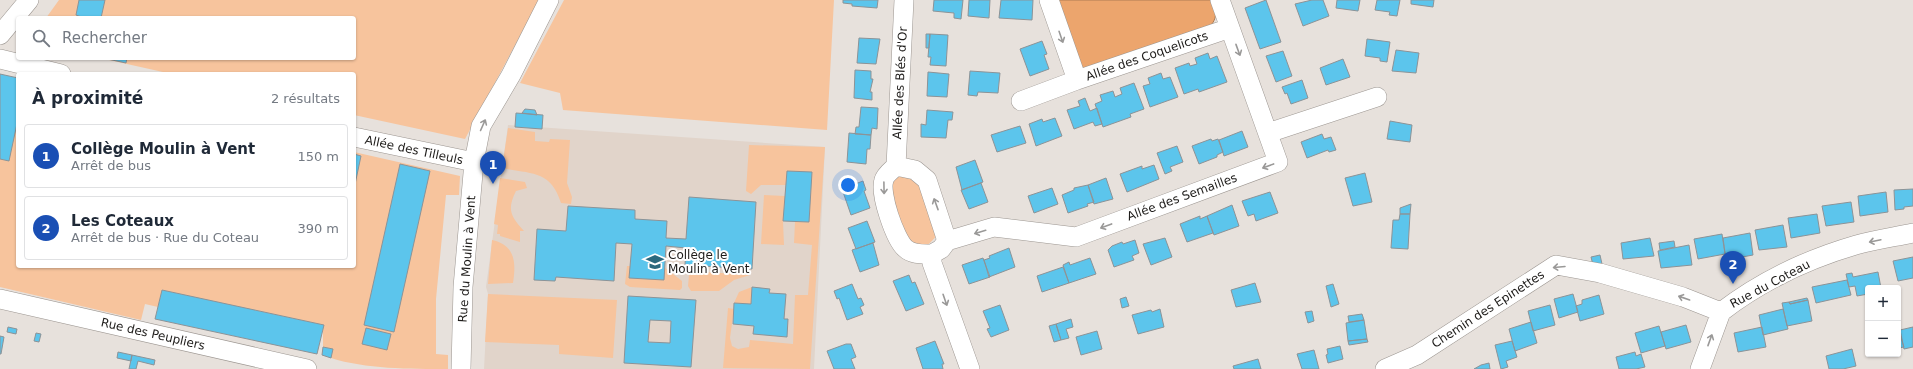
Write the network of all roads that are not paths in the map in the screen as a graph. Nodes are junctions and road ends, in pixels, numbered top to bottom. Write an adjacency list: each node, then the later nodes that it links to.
1 (29, 0): 7 (street)
2 (549, 0): 15 (street, Rue du Moulin à Vent, one-way to 2)
3 (904, 0): 16 (street, Allée des Blés d'Or)
4 (1049, 0): 10 (street, Allée des Coquelicots, one-way to 10)
5 (1220, 0): 6 (street, Allée des Semailles)
6 (1230, 28): 10 (street, Allée des Coquelicots); 13 (street, Allée des Semailles, one-way to 13)
7 (0, 34)
8 (0, 59): 9 (street)
9 (53, 72)
10 (1077, 80): 12 (street)
11 (1377, 97): 13 (street)
12 (1021, 101)
13 (1268, 134): 18 (street, Allée des Semailles, one-way to 18)
14 (356, 137): 15 (street, Allée des Tilleuls)
15 (474, 162): 23 (street, Rue du Moulin à Vent)
16 (896, 166): 18 (street, one-way to 16); 19 (street, one-way to 19)
17 (1913, 233): 21 (street, Rue du Coteau, one-way to 21)
18 (948, 241): 19 (street, Allée des Semailles)
19 (932, 259): 25 (street, one-way to 25)
20 (0, 300): 24 (street, Rue des Peupliers)
21 (1721, 312): 22 (street, Chemin des Epinettes, one-way to 22); 27 (street, one-way to 21)
22 (1416, 362): 26 (street, Chemin des Epinettes)
23 (462, 364)
24 (307, 369)
25 (970, 369)
26 (1385, 369)
27 (1700, 369)

